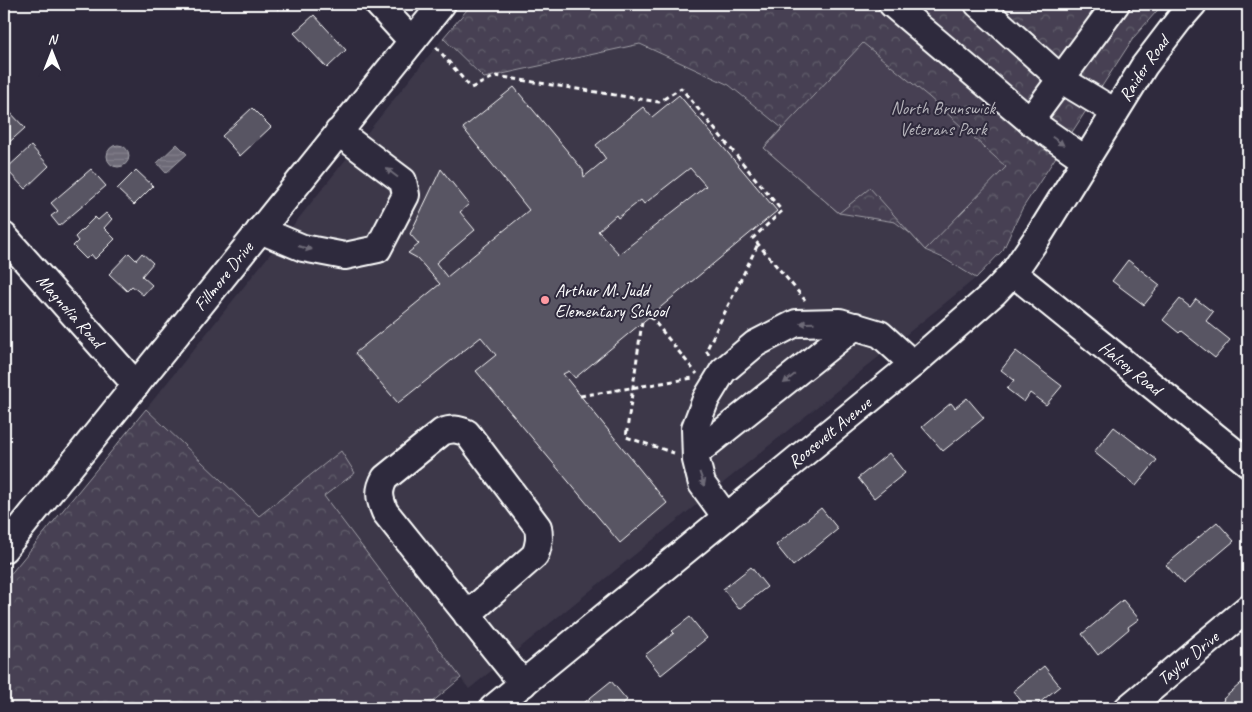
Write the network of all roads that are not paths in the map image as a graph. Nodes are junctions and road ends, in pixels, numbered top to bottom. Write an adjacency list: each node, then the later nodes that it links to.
1 (378, 4): 7 (street)
2 (442, 4): 7 (street, Fillmore Drive)
3 (892, 4): 10 (street)
4 (978, 4): 8 (street)
5 (1116, 4): 8 (street)
6 (1194, 4): 9 (street, Raider Road)
7 (422, 41): 11 (street, Fillmore Drive)
8 (1062, 80): 9 (street); 10 (street)
9 (1115, 112): 12 (street, Roosevelt Avenue)
10 (1030, 122): 12 (street, one-way to 12)
11 (338, 132): 13 (street, Fillmore Drive); 13 (street, one-way to 11)
12 (1086, 160): 15 (street, Roosevelt Avenue)
13 (260, 230): 18 (street, Fillmore Drive)
14 (4, 236): 18 (street, Magnolia Road)
15 (1013, 273): 17 (street, Roosevelt Avenue); 20 (street, Halsey Road)
16 (855, 326): 17 (street); 19 (street, one-way to 19); 19 (street, one-way to 19)
17 (912, 364): 21 (street, Roosevelt Avenue)
18 (136, 385): 22 (street, Fillmore Drive)
19 (688, 454): 21 (street, one-way to 21)
20 (1248, 463)
21 (726, 517): 25 (street, Roosevelt Avenue)
22 (4, 550)
23 (1248, 608): 27 (street, Taylor Drive)
24 (467, 615): 24 (street); 25 (street)
25 (523, 684): 26 (street, Roosevelt Avenue)
26 (493, 708)
27 (1128, 708)

